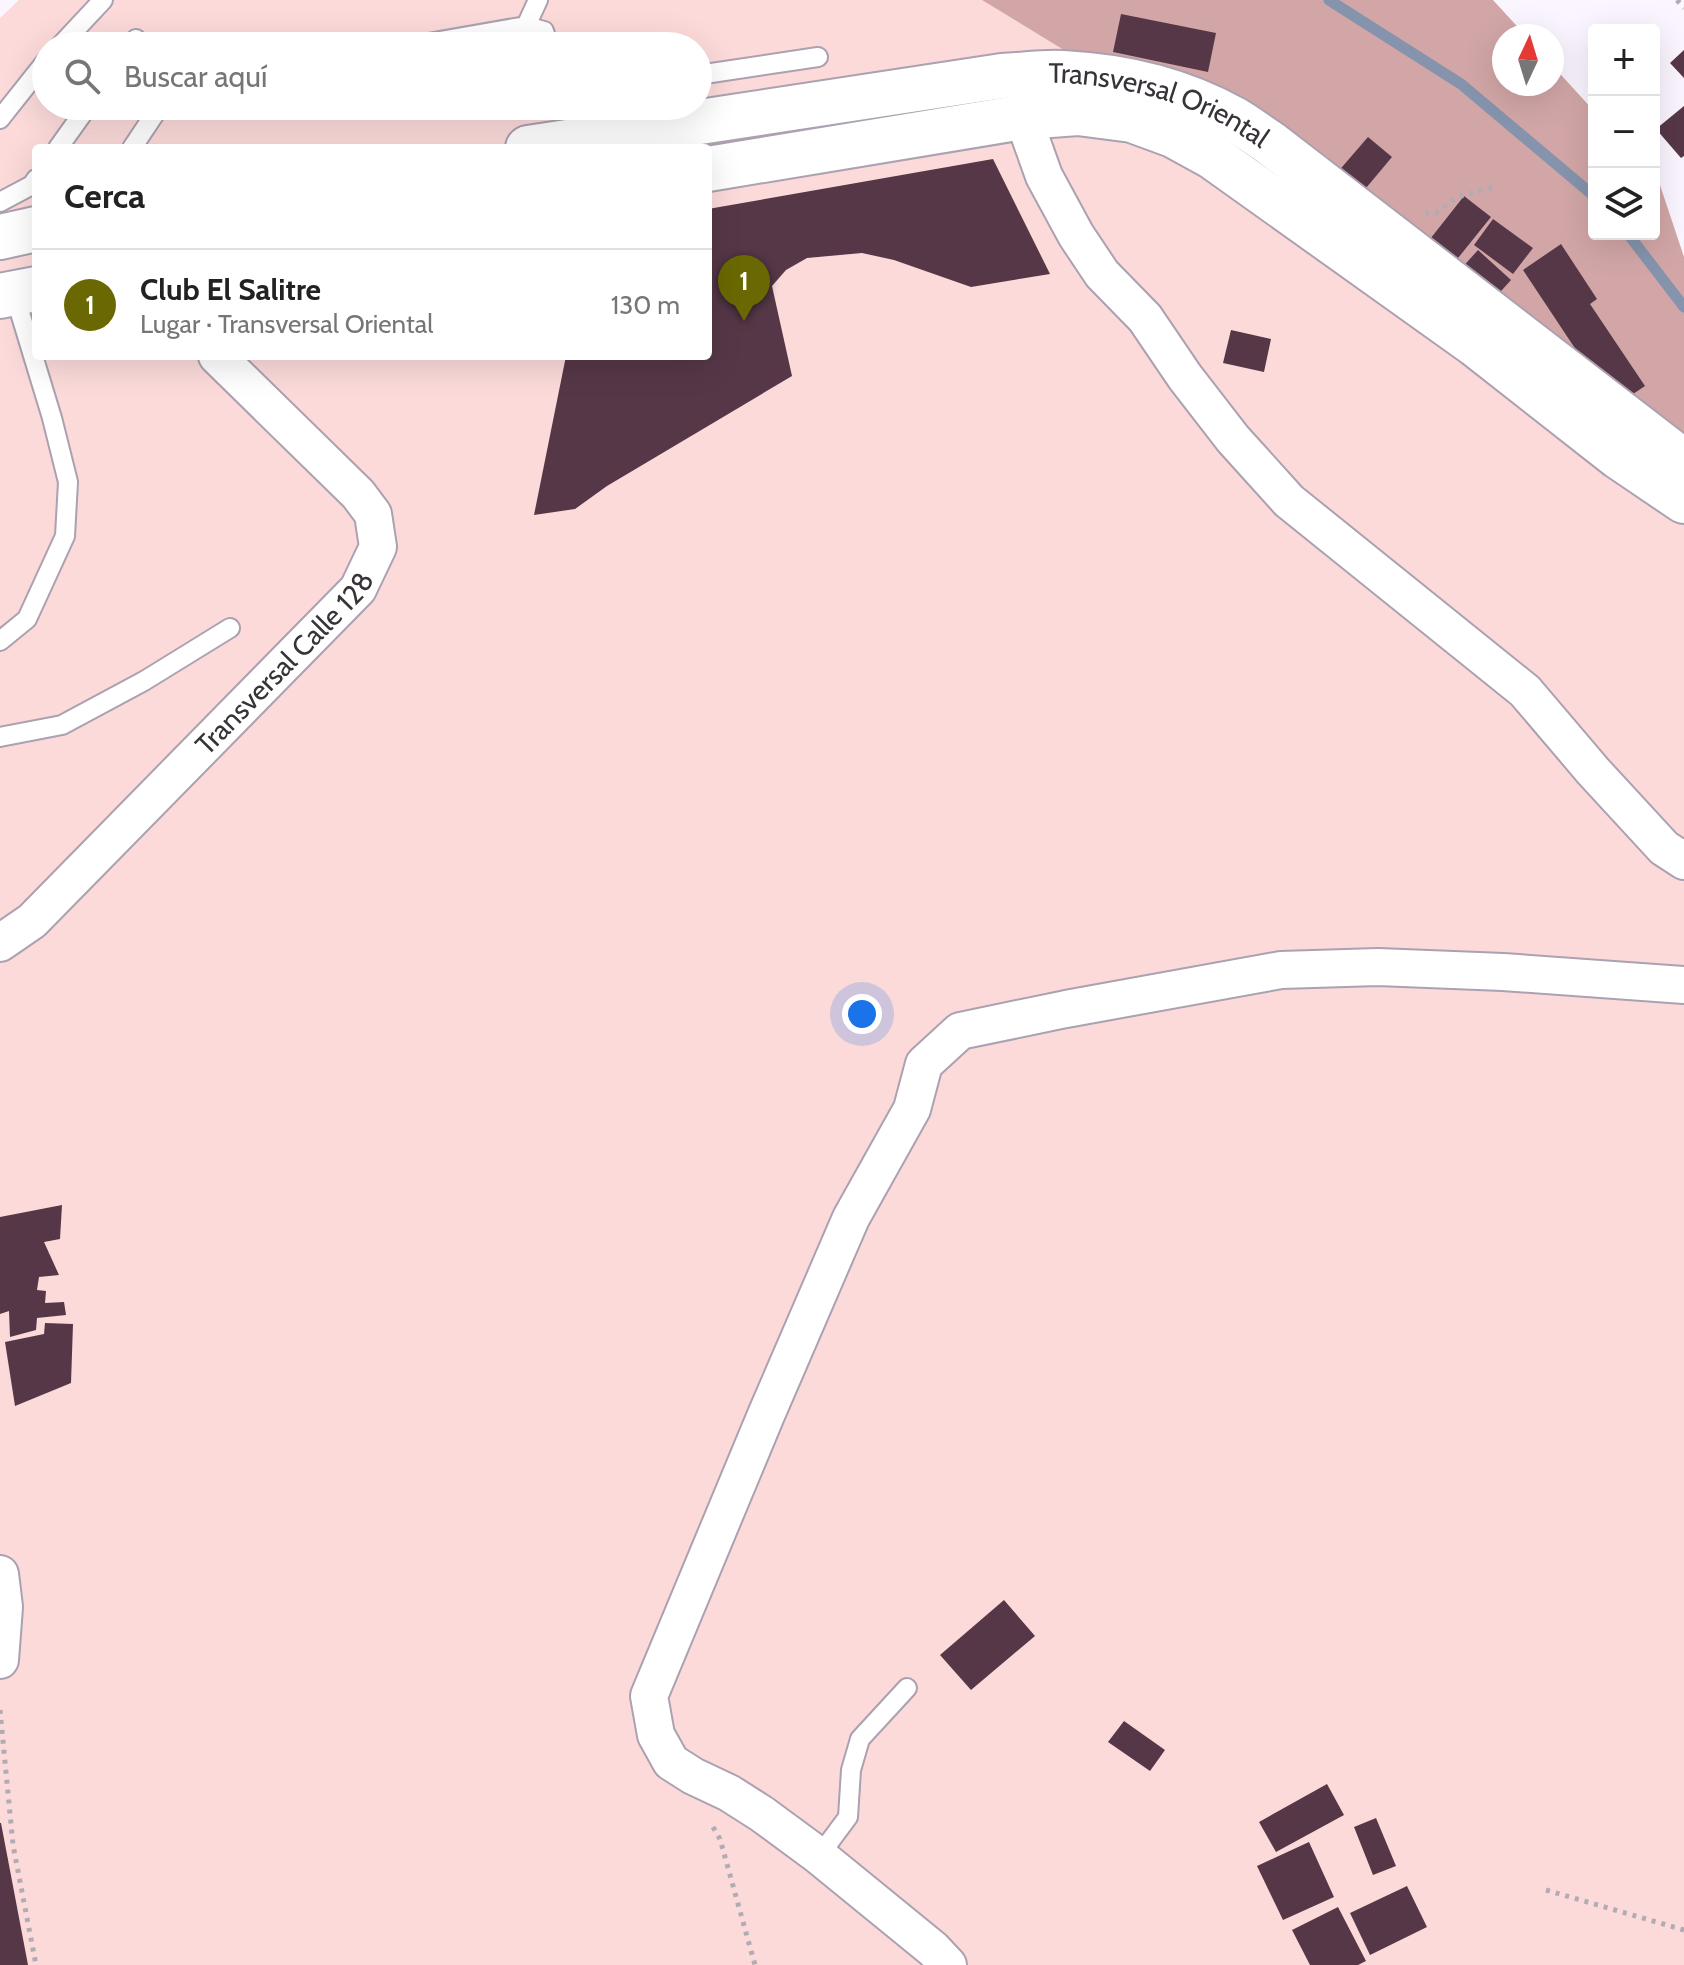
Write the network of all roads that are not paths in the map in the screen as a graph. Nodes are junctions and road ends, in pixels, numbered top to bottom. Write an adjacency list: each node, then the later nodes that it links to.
1 (103, 0): 4 (lane)
2 (538, 0): 3 (lane)
3 (526, 26): 5 (lane); 6 (lane)
4 (73, 32)
5 (492, 32)
6 (544, 32)
7 (818, 57): 8 (lane)
8 (712, 73)
9 (32, 79): 12 (lane)
10 (712, 114): 29 (main road, Transversal Oriental)
11 (1023, 117): 20 (main road, Transversal Oriental); 30 (main road, Transversal Oriental); 34 (street)
12 (0, 119)
13 (78, 120): 17 (lane)
14 (151, 120): 18 (lane)
15 (662, 120): 16 (main road, Transversal Oriental)
16 (577, 131): 19 (main road, Transversal Oriental)
17 (61, 144)
18 (135, 144)
19 (540, 144)
20 (712, 168)
21 (32, 185): 22 (lane)
22 (0, 202)
23 (32, 230): 24 (main road)
24 (0, 237)
25 (17, 293): 26 (lane)
26 (32, 347)
27 (36, 360): 32 (lane)
28 (223, 360): 35 (street, Transversal Calle 128)
29 (1684, 462)
30 (1684, 501)
31 (230, 628): 33 (lane)
32 (0, 641)
33 (0, 737)
34 (1684, 861)
35 (0, 943)
36 (1684, 985): 40 (street)
37 (0, 1574): 38 (street)
38 (0, 1660)
39 (907, 1688): 40 (lane)
40 (819, 1856): 41 (street)
41 (948, 1965)

